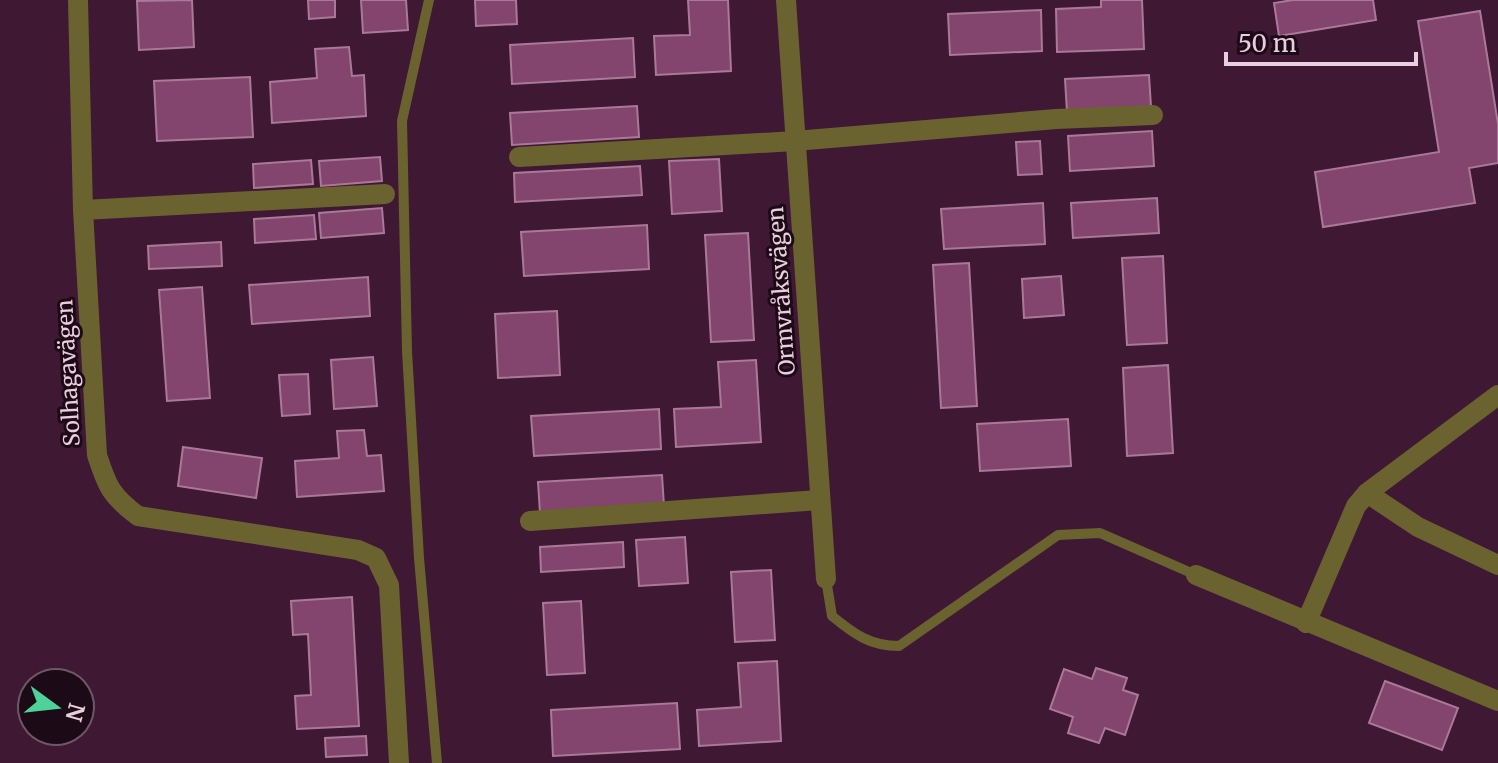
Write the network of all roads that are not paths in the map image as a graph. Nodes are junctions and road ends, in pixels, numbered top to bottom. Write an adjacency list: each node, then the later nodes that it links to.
1 (78, 0): 8 (street, Solhagavägen)
2 (429, 0): 19 (lane)
3 (786, 0): 5 (street, Ormvråksvägen)
4 (1153, 115): 5 (street)
5 (795, 141): 6 (street); 11 (street, Ormvråksvägen)
6 (519, 157)
7 (385, 194): 8 (street)
8 (83, 210): 18 (street, Solhagavägen)
9 (1498, 395): 10 (street)
10 (1367, 493): 13 (street); 16 (street)
11 (819, 500): 12 (street); 15 (street, Ormvråksvägen)
12 (530, 521)
13 (1498, 565)
14 (1196, 575): 15 (lane); 16 (street)
15 (826, 579)
16 (1306, 623): 17 (street)
17 (1498, 701)
18 (399, 763)
19 (437, 763)

